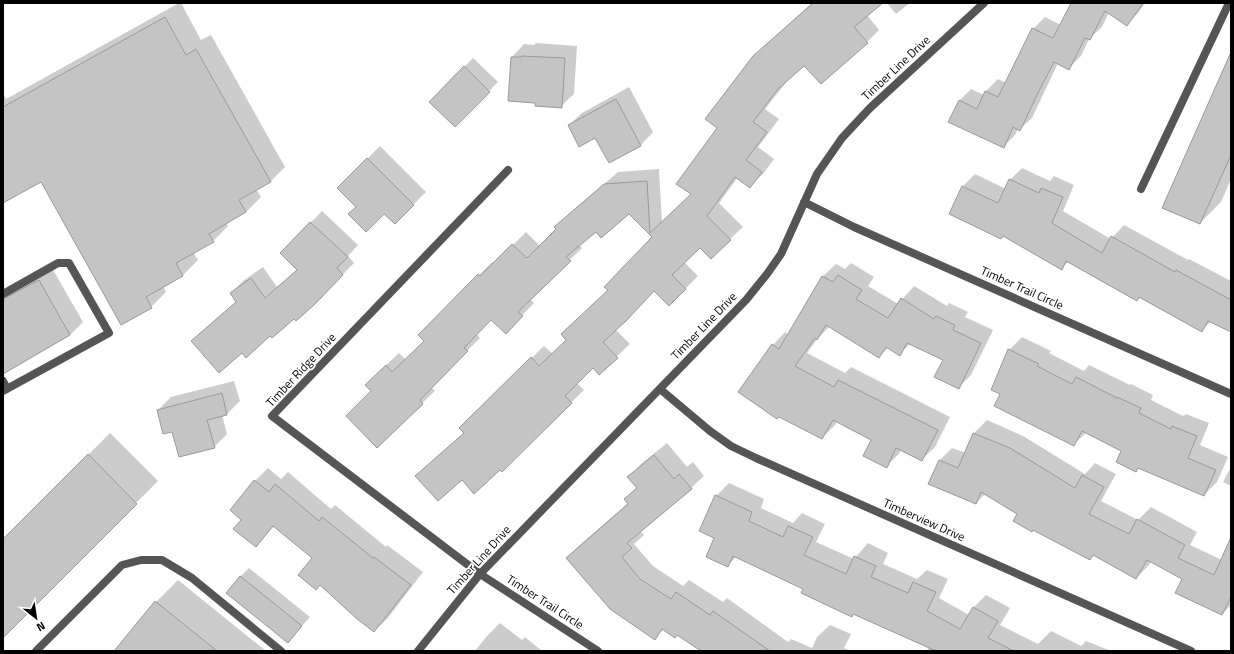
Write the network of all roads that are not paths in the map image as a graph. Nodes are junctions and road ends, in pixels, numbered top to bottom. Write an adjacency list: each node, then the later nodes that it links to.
1 (984, 3): 5 (street, Timber Line Drive)
2 (1229, 3): 4 (street)
3 (508, 170): 11 (street, Timber Ridge Drive)
4 (1141, 189)
5 (804, 202): 8 (street, Timber Line Drive); 10 (street, Timber Trail Circle)
6 (3, 294): 9 (street)
7 (3, 381): 9 (street)
8 (660, 389): 11 (street, Timber Line Drive); 16 (street, Timberview Drive)
9 (5, 390)
10 (1231, 394)
11 (480, 574): 14 (street, Timber Line Drive); 15 (street, Timber Trail Circle)
12 (36, 651): 13 (street)
13 (281, 651)
14 (418, 651)
15 (598, 651)
16 (1191, 651)

